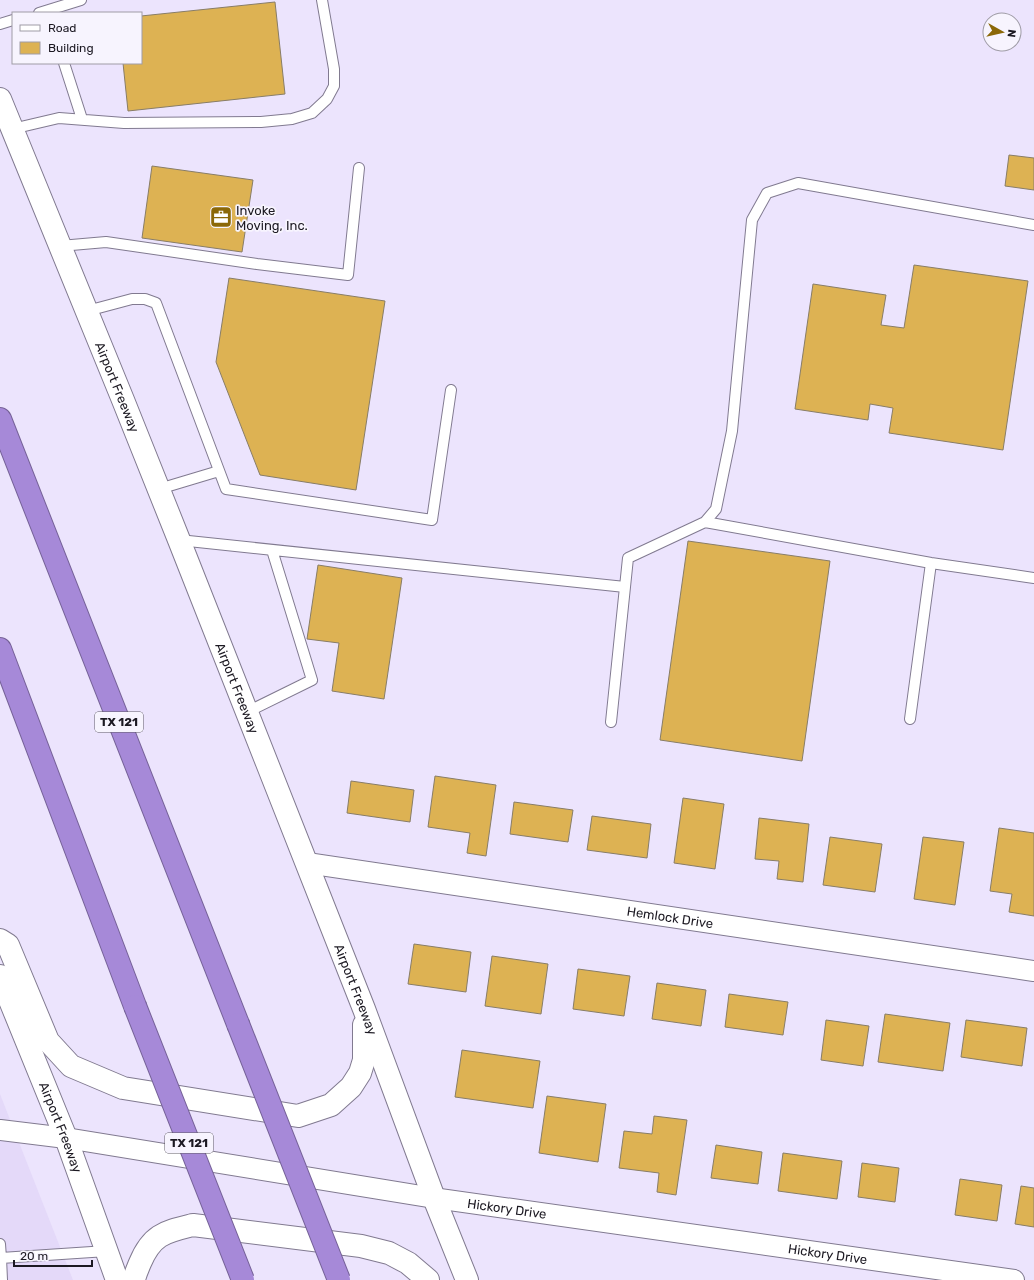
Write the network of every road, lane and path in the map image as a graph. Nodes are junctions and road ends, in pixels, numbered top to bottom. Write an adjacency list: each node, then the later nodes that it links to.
1 (81, 0): 3 (lane)
2 (322, 0): 8 (lane)
3 (45, 12)
4 (12, 20): 5 (lane)
5 (0, 24)
6 (64, 64): 8 (lane)
7 (0, 99): 9 (main road, Airport Freeway)
8 (82, 120): 9 (lane)
9 (12, 129): 12 (main road, Airport Freeway)
10 (359, 168): 12 (lane)
11 (1034, 225): 18 (lane)
12 (60, 246): 13 (main road, Airport Freeway)
13 (87, 311): 16 (lane); 17 (main road, Airport Freeway)
14 (451, 390): 16 (lane)
15 (0, 419): 43 (highway, TX 121, bridge)
16 (219, 471): 17 (lane)
17 (159, 489): 19 (main road, Airport Freeway)
18 (705, 522): 21 (lane); 23 (lane)
19 (179, 540): 20 (lane); 25 (main road, Airport Freeway)
20 (272, 550): 23 (lane); 25 (lane)
21 (931, 563): 22 (lane); 26 (lane)
22 (1034, 578)
23 (625, 587): 27 (lane)
24 (0, 649): 42 (highway, TX 121, bridge)
25 (247, 712): 28 (main road, Airport Freeway)
26 (910, 719)
27 (611, 722)
28 (306, 863): 30 (street, Hemlock Drive); 32 (main road, Airport Freeway)
29 (0, 940): 32 (main road)
30 (1034, 971)
31 (0, 976): 34 (main road, Airport Freeway)
32 (364, 1010): 35 (main road, Airport Freeway)
33 (0, 1130): 34 (street, Hickory Drive)
34 (66, 1138): 35 (street, Hickory Drive); 37 (main road, Airport Freeway)
35 (434, 1198): 45 (main road, Airport Freeway); 46 (street, Hickory Drive)
36 (0, 1244): 38 (lane)
37 (107, 1251): 38 (lane); 40 (main road, Airport Freeway)
38 (1, 1258): 39 (lane)
39 (2, 1280)
40 (118, 1280)
41 (134, 1280): 44 (main road)
42 (243, 1280)
43 (339, 1280)
44 (428, 1280)
45 (467, 1280)
46 (1014, 1280)

